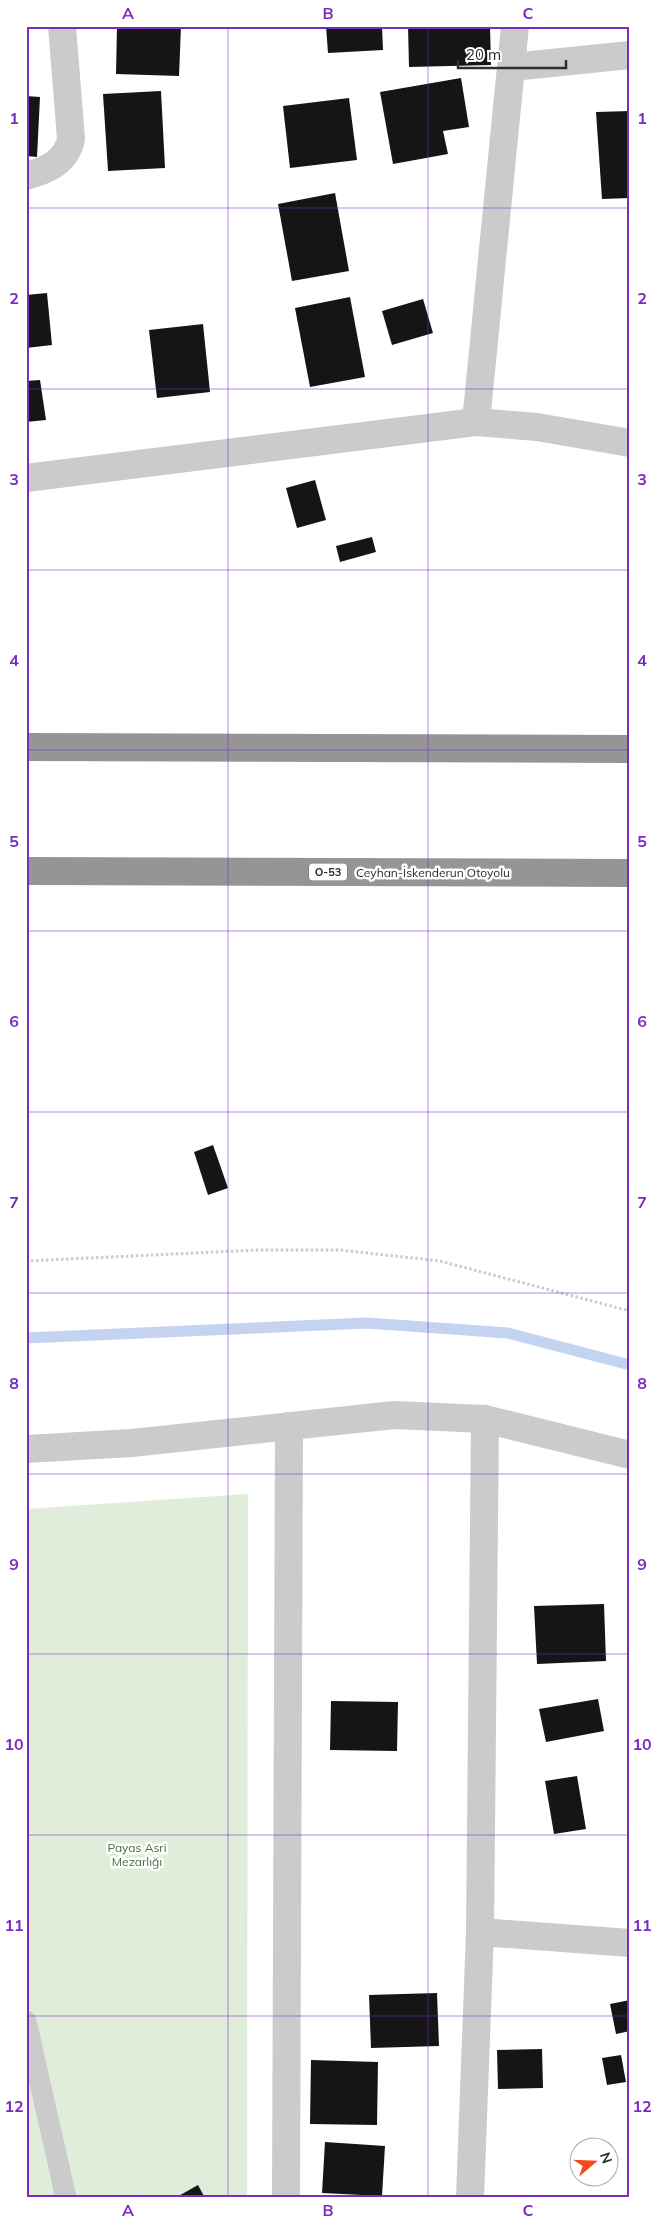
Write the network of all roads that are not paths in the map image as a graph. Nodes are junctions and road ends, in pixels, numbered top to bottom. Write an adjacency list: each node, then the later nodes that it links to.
1 (62, 26): 5 (street)
2 (514, 26): 4 (street)
3 (630, 55): 4 (street)
4 (512, 67): 6 (street)
5 (26, 176)
6 (476, 422): 7 (street); 8 (street)
7 (630, 443)
8 (26, 478)
9 (26, 747): 10 (highway)
10 (630, 749)
11 (26, 871): 12 (highway, Ceyhan-İskenderun Otoyolu / O-53)
12 (630, 873)
13 (485, 1420): 14 (street); 16 (street); 17 (street)
14 (289, 1426): 15 (street); 21 (street)
15 (26, 1449)
16 (630, 1455)
17 (480, 1932): 18 (street); 22 (street)
18 (630, 1943)
19 (26, 2021): 20 (lane)
20 (66, 2198)
21 (286, 2198)
22 (470, 2198)

